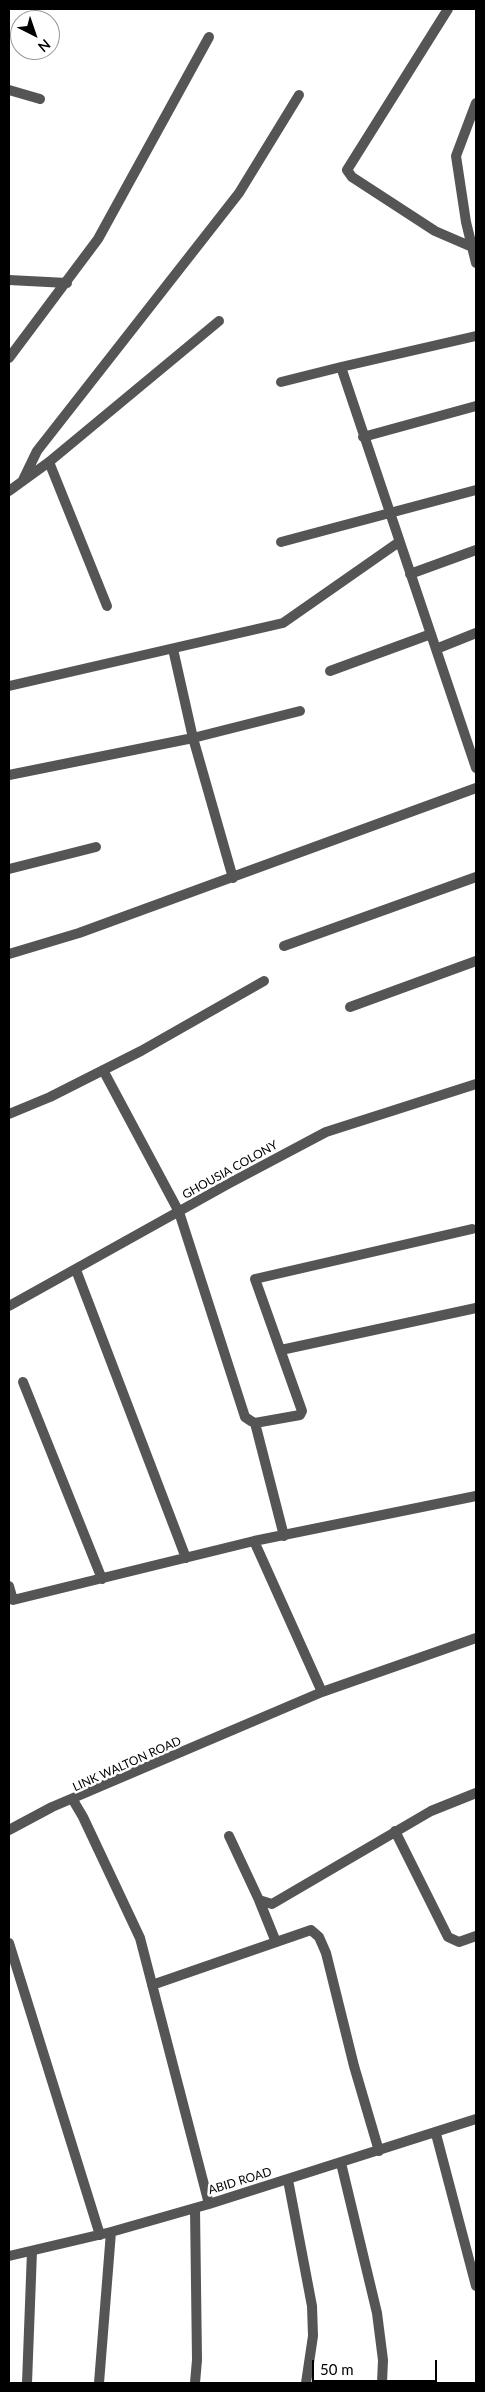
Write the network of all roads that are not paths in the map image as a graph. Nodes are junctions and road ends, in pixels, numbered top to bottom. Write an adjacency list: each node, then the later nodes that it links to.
1 (448, 9): 9 (street)
2 (209, 36): 12 (street)
3 (9, 90): 5 (street)
4 (299, 95): 21 (street)
5 (40, 99)
6 (476, 103): 7 (street)
7 (466, 222): 8 (street); 9 (street)
8 (476, 225)
9 (472, 246): 10 (street)
10 (476, 263)
11 (9, 280): 12 (street)
12 (67, 283): 15 (street)
13 (219, 321): 20 (street)
14 (476, 336): 16 (street)
15 (9, 358)
16 (340, 366): 17 (street); 19 (street)
17 (281, 382)
18 (476, 406): 19 (street)
19 (363, 437): 24 (street)
20 (49, 462): 21 (street); 29 (street)
21 (23, 480): 23 (street)
22 (476, 490): 24 (street)
23 (9, 491)
24 (389, 514): 25 (street); 26 (street)
25 (281, 542)
26 (399, 542): 28 (street); 32 (street)
27 (476, 550): 28 (street)
28 (410, 574): 31 (street)
29 (107, 606)
30 (476, 633): 33 (street)
31 (431, 634): 33 (street); 34 (street)
32 (173, 649): 35 (street); 37 (street)
33 (436, 649): 38 (street)
34 (330, 671)
35 (9, 686)
36 (300, 711): 37 (street)
37 (193, 738): 39 (street); 44 (street)
38 (476, 768)
39 (9, 775)
40 (476, 788): 44 (street)
41 (96, 847): 42 (street)
42 (9, 870)
43 (476, 877): 45 (street)
44 (233, 878): 46 (street)
45 (284, 946)
46 (9, 954)
47 (476, 961): 49 (street)
48 (264, 981): 50 (street)
49 (350, 1007)
50 (103, 1070): 52 (street); 53 (street)
51 (476, 1084): 53 (street, GHOUSIA COLONY)
52 (9, 1114)
53 (179, 1212): 55 (street, GHOUSIA COLONY); 60 (street)
54 (472, 1229): 58 (street)
55 (76, 1270): 56 (street, GHOUSIA COLONY); 64 (street)
56 (9, 1306)
57 (476, 1308): 58 (street)
58 (281, 1350): 60 (street)
59 (22, 1382): 65 (street)
60 (255, 1423): 62 (street)
61 (476, 1496): 62 (street)
62 (284, 1536): 63 (street)
63 (254, 1541): 64 (street); 68 (street)
64 (186, 1558): 65 (street)
65 (102, 1578): 66 (street)
66 (9, 1586)
67 (476, 1638): 68 (street, LINK WALTON ROAD)
68 (322, 1692): 70 (street, LINK WALTON ROAD)
69 (476, 1793): 72 (street)
70 (73, 1800): 71 (street); 78 (street, LINK WALTON ROAD)
71 (9, 1830)
72 (395, 1831): 74 (street); 75 (street)
73 (228, 1836): 74 (street)
74 (259, 1900): 77 (street)
75 (475, 1940)
76 (9, 1942): 87 (street)
77 (276, 1942): 78 (street); 81 (street)
78 (152, 1985): 84 (street, LINK WALTON ROAD)
79 (476, 2119): 80 (street, ABID ROAD)
80 (436, 2134): 81 (street, ABID ROAD); 90 (street)
81 (379, 2151): 82 (street, ABID ROAD)
82 (341, 2163): 83 (street, ABID ROAD); 95 (street)
83 (288, 2180): 84 (street, ABID ROAD); 94 (street)
84 (209, 2204): 85 (street, ABID ROAD)
85 (195, 2208): 86 (street, ABID ROAD); 93 (street)
86 (111, 2232): 87 (street, ABID ROAD); 92 (street)
87 (100, 2235): 88 (street, ABID ROAD)
88 (32, 2251): 89 (street, ABID ROAD); 91 (street)
89 (9, 2256)
90 (476, 2286)
91 (27, 2383)
92 (98, 2383)
93 (195, 2383)
94 (306, 2383)
95 (382, 2383)

